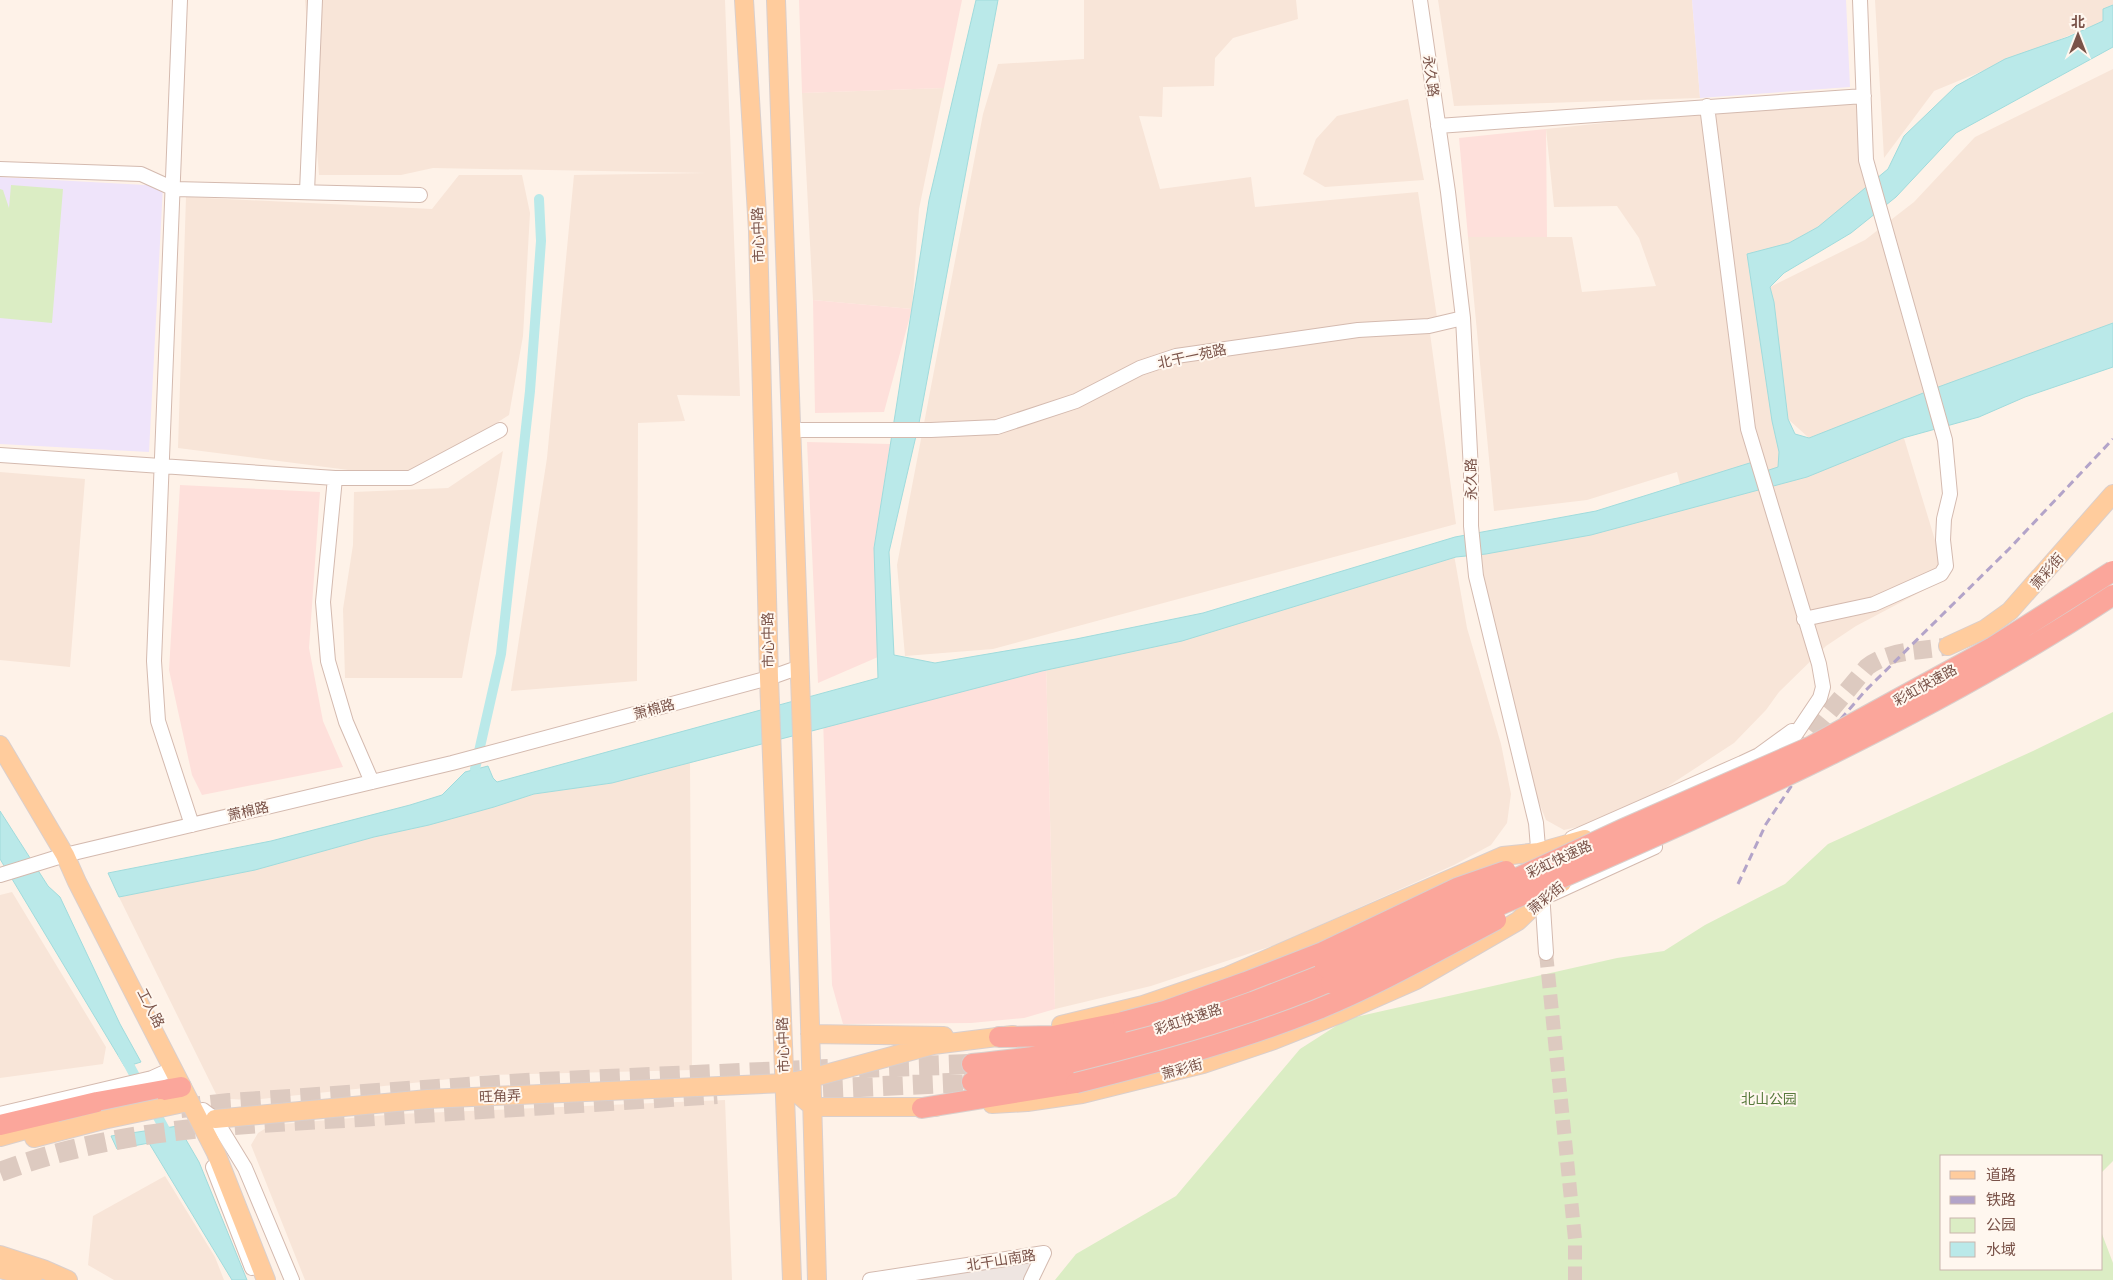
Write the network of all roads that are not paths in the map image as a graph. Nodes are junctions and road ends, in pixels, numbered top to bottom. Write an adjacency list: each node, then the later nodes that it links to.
1 (180, 0): 11 (street)
2 (315, 0): 12 (street)
3 (744, 0): 26 (main road, 市心中路)
4 (776, 0): 16 (main road, 市心中路)
5 (1420, 0): 9 (street, 永久路)
6 (1860, 0): 7 (street)
7 (1864, 96): 8 (street); 23 (street)
8 (1707, 106): 9 (street); 23 (street)
9 (1438, 126): 14 (street, 永久路)
10 (0, 169): 11 (street)
11 (174, 189): 12 (street); 18 (street)
12 (307, 192): 13 (street)
13 (420, 195)
14 (1463, 318): 16 (street, 北干一苑路); 34 (street, 永久路)
15 (500, 430): 19 (street)
16 (792, 430): 25 (main road, 市心中路)
17 (0, 455): 18 (street)
18 (162, 466): 19 (street); 32 (street)
19 (335, 478): 30 (street)
20 (2113, 494): 24 (main road, 萧彩街)
21 (2113, 571): 33 (highway, 彩虹快速路, bridge)
22 (2113, 595): 33 (highway, 彩虹快速路, bridge)
23 (1804, 619): 27 (street)
24 (1948, 643)
25 (800, 667): 26 (street, 萧棉路); 39 (main road, 市心中路)
26 (769, 678): 30 (street, 萧棉路); 44 (main road, 市心中路)
27 (1804, 721): 34 (street); 37 (street)
28 (0, 745): 35 (main road, 工人路)
29 (1735, 775): 34 (main road)
30 (372, 782): 32 (street, 萧棉路)
31 (1742, 791): 37 (main road, 萧彩街)
32 (192, 824): 35 (street, 萧棉路)
33 (1627, 838): 40 (highway, bridge); 42 (highway, 彩虹快速路, bridge); 49 (highway, bridge)
34 (1538, 852): 37 (street, 永久路); 40 (main road)
35 (65, 855): 36 (street, 萧棉路); 41 (main road, 工人路); 46 (main road, 工人路)
36 (0, 874)
37 (1542, 898): 38 (street, 永久路); 49 (main road, 萧彩街)
38 (1546, 954)
39 (810, 1034): 40 (main road); 43 (main road, 市心中路)
40 (999, 1037): 43 (main road)
41 (172, 1069): 45 (street); 46 (main road, 工人路)
42 (972, 1073)
43 (812, 1078): 44 (main road); 48 (main road, 市心中路)
44 (785, 1083): 46 (main road, 旺角弄); 48 (main road); 63 (main road, 市心中路)
45 (157, 1095): 46 (highway); 47 (highway)
46 (195, 1105): 54 (main road, 工人路); 59 (street); 62 (street)
47 (97, 1106): 50 (street); 51 (highway); 52 (main road); 53 (main road)
48 (813, 1107): 49 (main road, 萧彩街); 64 (main road, 市心中路)
49 (922, 1108)
50 (0, 1114)
51 (0, 1125)
52 (0, 1137)
53 (0, 1148)
54 (227, 1167): 60 (main road); 61 (main road)
55 (0, 1255): 58 (main road)
56 (0, 1269): 57 (main road)
57 (44, 1280)
58 (68, 1280)
59 (257, 1280)
60 (266, 1280)
61 (277, 1280)
62 (292, 1280)
63 (792, 1280)
64 (817, 1280)
65 (870, 1280): 66 (street, 北干山南路)
66 (1032, 1280)

